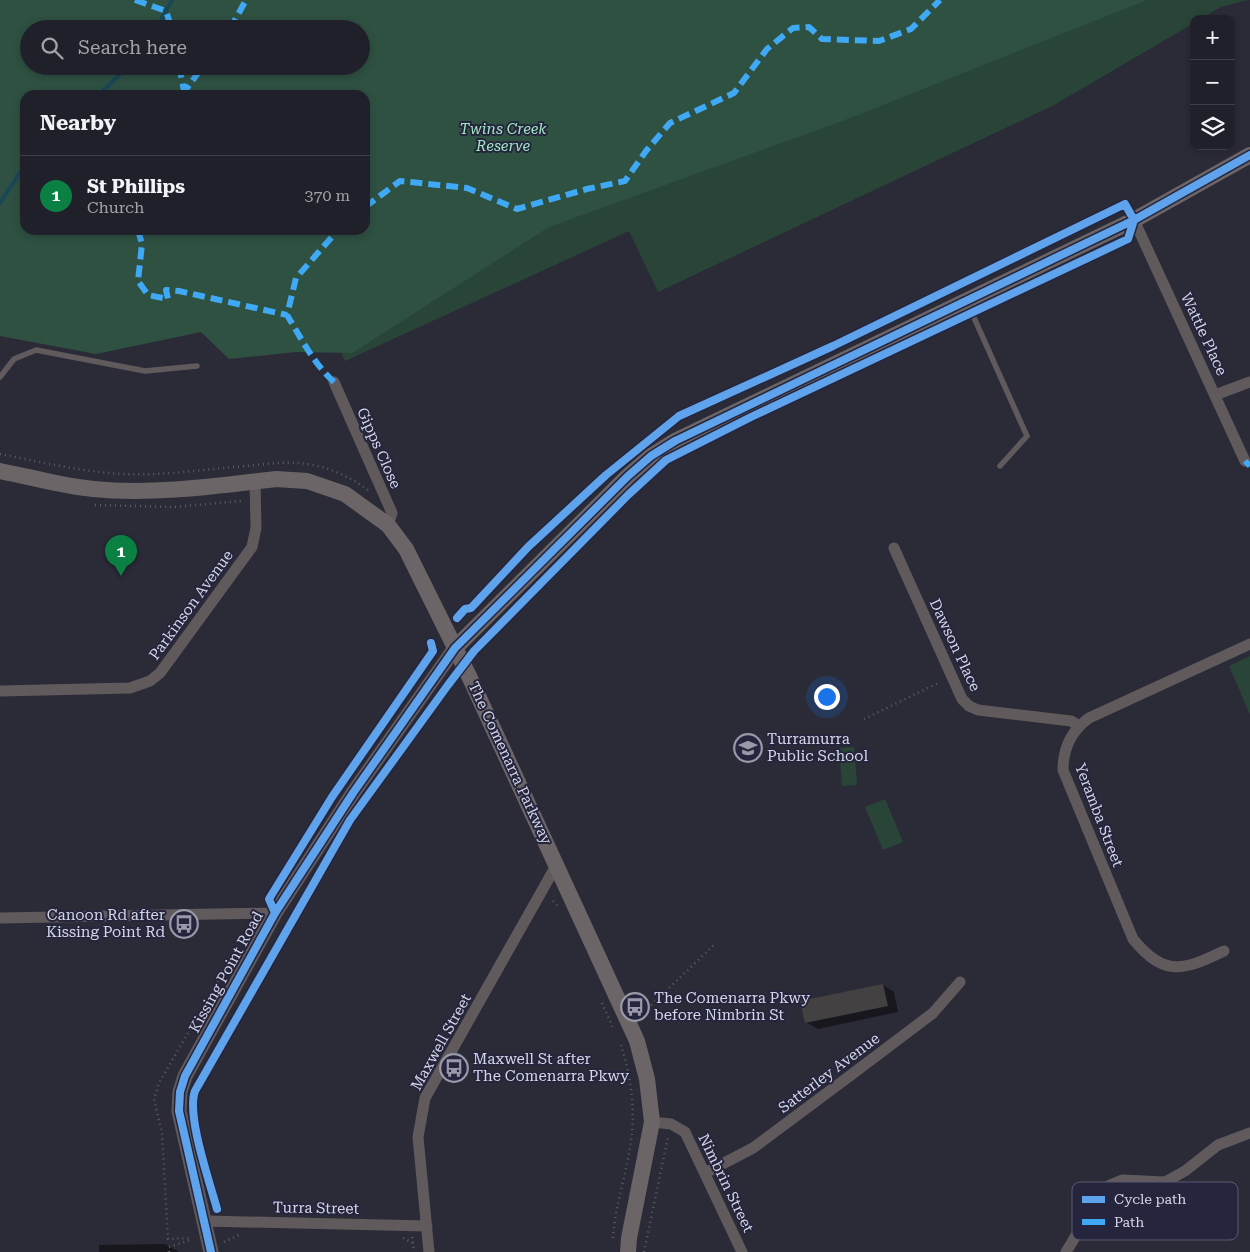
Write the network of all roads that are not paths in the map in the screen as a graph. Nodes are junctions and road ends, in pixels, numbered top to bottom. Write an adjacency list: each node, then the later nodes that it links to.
1 (1250, 155): 2 (main road, Kissing Point Road)
2 (1134, 220): 3 (main road, Kissing Point Road); 8 (street, Wattle Place)
3 (966, 300): 10 (lane); 16 (main road, Kissing Point Road)
4 (197, 366): 5 (lane)
5 (0, 377)
6 (334, 382): 13 (street, Gipps Close)
7 (1250, 382): 8 (street)
8 (1215, 395): 9 (street, Wattle Place)
9 (1245, 461)
10 (1000, 466)
11 (0, 471): 12 (main road, The Comenarra Parkway)
12 (255, 481): 13 (main road, The Comenarra Parkway); 17 (street, Parkinson Avenue)
13 (388, 525): 16 (main road, The Comenarra Parkway)
14 (894, 548): 18 (street, Dawson Place)
15 (1250, 644): 18 (street)
16 (455, 648): 19 (main road, The Comenarra Parkway); 20 (street, Kissing Point Road)
17 (0, 691)
18 (1078, 726): 22 (street, Yeramba Street)
19 (557, 864): 24 (main road, The Comenarra Parkway); 31 (street, Maxwell Street)
20 (275, 913): 21 (street); 30 (street, Kissing Point Road)
21 (0, 918)
22 (1224, 951)
23 (960, 982): 26 (street, Satterley Avenue)
24 (652, 1122): 26 (street, Nimbrin Street); 35 (main road, The Comenarra Parkway)
25 (1250, 1133): 28 (street)
26 (705, 1173): 36 (street, Nimbrin Street)
27 (1117, 1182): 29 (street)
28 (1165, 1182)
29 (1165, 1182)
30 (205, 1221): 31 (street, Turra Street); 33 (street, Kissing Point Road)
31 (426, 1226): 34 (street, Maxwell Street)
32 (1073, 1240): 37 (street)
33 (211, 1252)
34 (430, 1252)
35 (628, 1252)
36 (742, 1252)
37 (1066, 1252)

